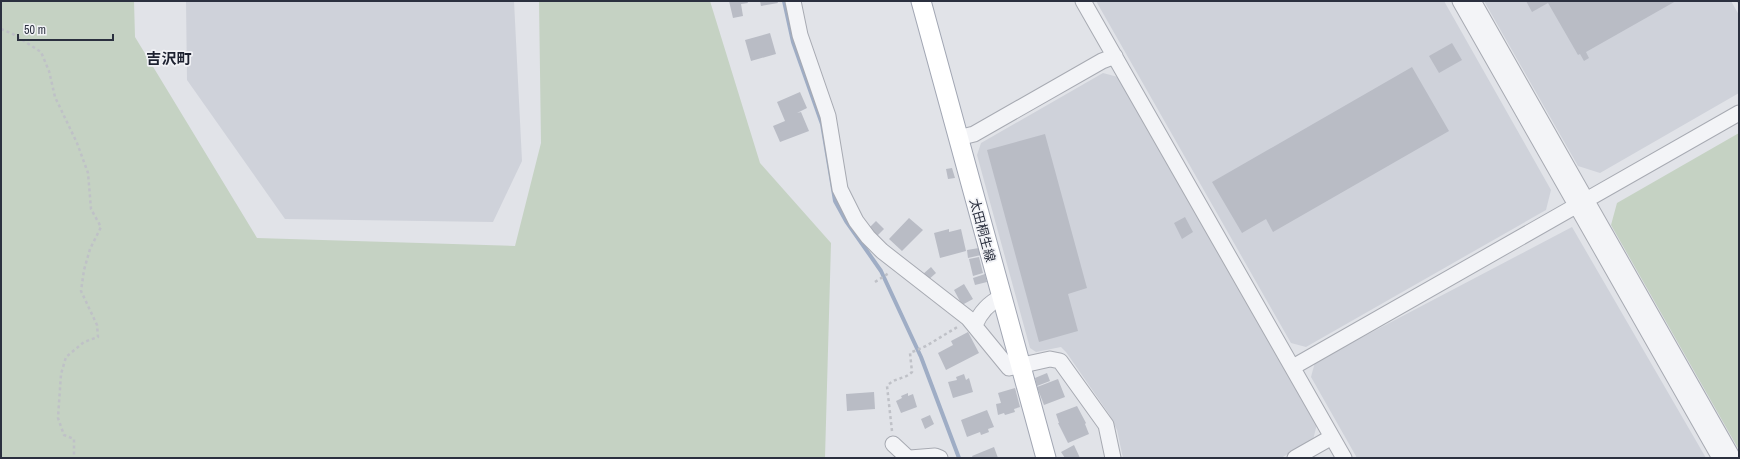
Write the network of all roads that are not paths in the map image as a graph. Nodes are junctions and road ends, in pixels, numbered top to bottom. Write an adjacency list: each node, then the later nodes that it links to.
1 (793, 1): 11 (street)
2 (921, 1): 8 (main road, 太田桐生線)
3 (1083, 1): 6 (street)
4 (1460, 1): 9 (street)
5 (1473, 1): 9 (street)
6 (1115, 56): 8 (street); 13 (street)
7 (1739, 113): 9 (street)
8 (958, 138): 10 (main road, 太田桐生線)
9 (1581, 203): 13 (street); 22 (street); 23 (street)
10 (1001, 297): 11 (street); 12 (main road, 太田桐生線)
11 (971, 322): 12 (street)
12 (1021, 365): 18 (main road, 太田桐生線); 19 (street)
13 (1293, 367): 14 (street)
14 (1332, 437): 20 (street); 21 (street)
15 (893, 444): 16 (street)
16 (909, 458): 17 (street)
17 (940, 458)
18 (1046, 458)
19 (1114, 458)
20 (1295, 458)
21 (1344, 458)
22 (1720, 458)
23 (1733, 458)

